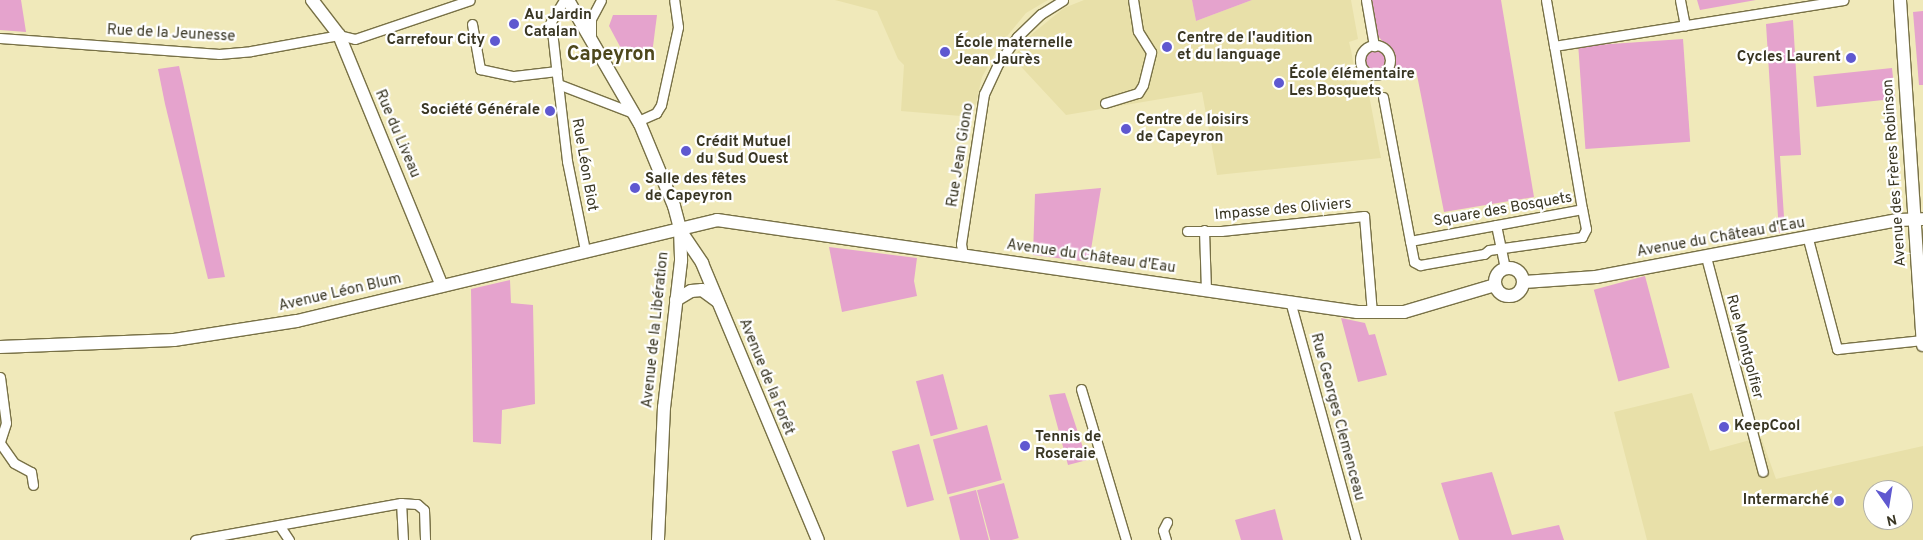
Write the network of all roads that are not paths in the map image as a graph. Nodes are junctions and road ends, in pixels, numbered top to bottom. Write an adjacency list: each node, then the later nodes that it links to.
1 (312, 0): 15 (street, Rue du Liveau)
2 (470, 0): 15 (street, Rue de la Jeunesse)
3 (566, 0): 17 (street, Avenue de la Libération); 20 (street, Rue Léon Biot)
4 (601, 0): 17 (street)
5 (674, 0): 24 (street)
6 (1063, 0): 35 (street, Rue Jean Giono)
7 (1133, 0): 23 (street)
8 (1366, 0): 18 (street)
9 (1546, 0): 19 (street, Square des Bosquets)
10 (1680, 0): 14 (street)
11 (1843, 0): 14 (street)
12 (1900, 0): 26 (street, Avenue des Frères Robinson)
13 (472, 24): 20 (street)
14 (1685, 26): 19 (street)
15 (339, 35): 16 (street, Rue de la Jeunesse); 39 (street, Rue du Liveau)
16 (0, 38)
17 (592, 40): 24 (street, Avenue de la Libération)
18 (1374, 46)
19 (1554, 46): 25 (street, Square des Bosquets)
20 (557, 71): 21 (street, Rue Léon Biot)
21 (558, 84): 24 (street); 34 (street, Rue Léon Biot)
22 (1383, 97): 32 (street)
23 (1106, 102)
24 (636, 117): 28 (street, Avenue de la Libération)
25 (1582, 209): 27 (street, Square des Bosquets); 33 (street)
26 (1919, 219): 31 (street, Avenue du Château d'Eau); 46 (street, Avenue des Frères Robinson)
27 (1496, 225): 32 (street, Square des Bosquets); 33 (street)
28 (680, 229): 34 (street, Avenue Léon Blum); 35 (street, Avenue du Château d'Eau); 42 (street, Avenue de la Libération); 44 (street, Avenue de la Forêt)
29 (1187, 230): 30 (street, Impasse des Oliviers)
30 (1204, 230): 41 (street, Impasse des Oliviers); 45 (street, Impasse des Oliviers)
31 (1808, 239): 36 (street, Avenue du Château d'Eau); 46 (street)
32 (1410, 241): 33 (street)
33 (1500, 248): 37 (street)
34 (585, 250): 39 (street, Avenue Léon Blum)
35 (963, 255): 41 (street, Avenue du Château d'Eau)
36 (1706, 257): 38 (street, Avenue du Château d'Eau); 52 (street, Rue Montgolfier)
37 (1505, 268): 38 (street); 40 (street)
38 (1524, 282): 40 (street)
39 (442, 286): 48 (street, Avenue Léon Blum)
40 (1495, 286): 45 (street, Avenue du Château d'Eau)
41 (1206, 289): 43 (street, Avenue du Château d'Eau)
42 (676, 300): 44 (street); 61 (street, Avenue de la Libération)
43 (1290, 301): 45 (street, Avenue du Château d'Eau); 65 (street, Rue Georges Clemenceau)
44 (719, 303): 62 (street, Avenue de la Forêt)
45 (1372, 313)
46 (1923, 340): 47 (street, Avenue des Frères Robinson)
47 (1923, 345)
48 (0, 347)
49 (0, 377): 51 (street)
50 (1081, 389): 63 (street)
51 (0, 442): 53 (street)
52 (1763, 472)
53 (33, 485)
54 (401, 504): 56 (street); 59 (street); 60 (street)
55 (1167, 522): 64 (street)
56 (279, 525): 57 (street); 58 (street)
57 (195, 540)
58 (289, 540)
59 (403, 540)
60 (425, 540)
61 (658, 540)
62 (818, 540)
63 (1126, 540)
64 (1166, 540)
65 (1356, 540)

